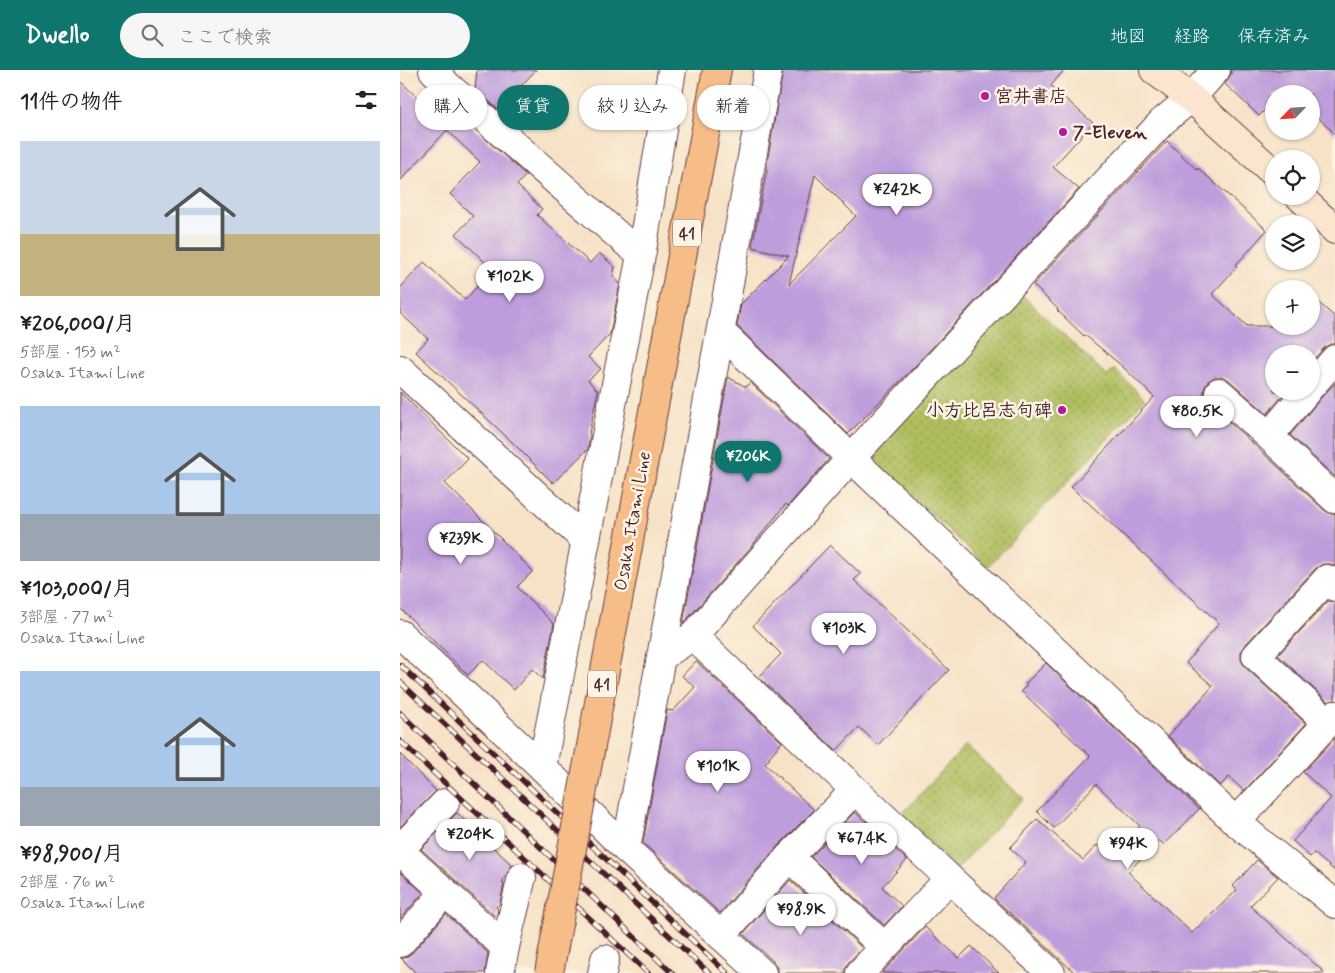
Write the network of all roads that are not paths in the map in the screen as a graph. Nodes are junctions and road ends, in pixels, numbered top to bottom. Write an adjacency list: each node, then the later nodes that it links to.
1 (672, 70): 11 (street)
2 (717, 70): 42 (main road, Osaka Itami Line / 41, bridge)
3 (768, 70): 12 (street)
4 (1154, 70): 7 (street)
5 (1216, 70): 7 (street)
6 (448, 75): 11 (street)
7 (1191, 98): 8 (street); 19 (street)
8 (1265, 166)
9 (1309, 205): 10 (street)
10 (1335, 230)
11 (642, 250): 21 (street)
12 (721, 332): 19 (street); 25 (street)
13 (1335, 359): 15 (street)
14 (400, 369): 21 (street)
15 (1320, 376)
16 (1220, 392): 18 (street)
17 (1299, 400): 18 (street)
18 (1269, 436): 20 (street)
19 (851, 458): 24 (street); 30 (street)
20 (1334, 495)
21 (585, 540): 27 (street)
22 (1335, 587): 26 (street)
23 (400, 634): 27 (street)
24 (693, 636): 25 (street); 28 (street)
25 (662, 657): 31 (street)
26 (1331, 719): 30 (street)
27 (542, 767): 31 (street)
28 (855, 790): 33 (street); 35 (street)
29 (445, 803): 32 (street)
30 (1236, 822): 37 (street)
31 (626, 849): 38 (street)
32 (400, 850): 36 (street)
33 (790, 857): 38 (street); 40 (street)
34 (522, 877): 41 (street)
35 (949, 879): 40 (street); 45 (street)
36 (445, 892): 39 (street); 41 (street)
37 (1335, 904)
38 (722, 936): 43 (street)
39 (400, 943)
40 (884, 947): 44 (street)
41 (502, 960)
42 (549, 973)
43 (762, 973)
44 (860, 973)
45 (1051, 973)

